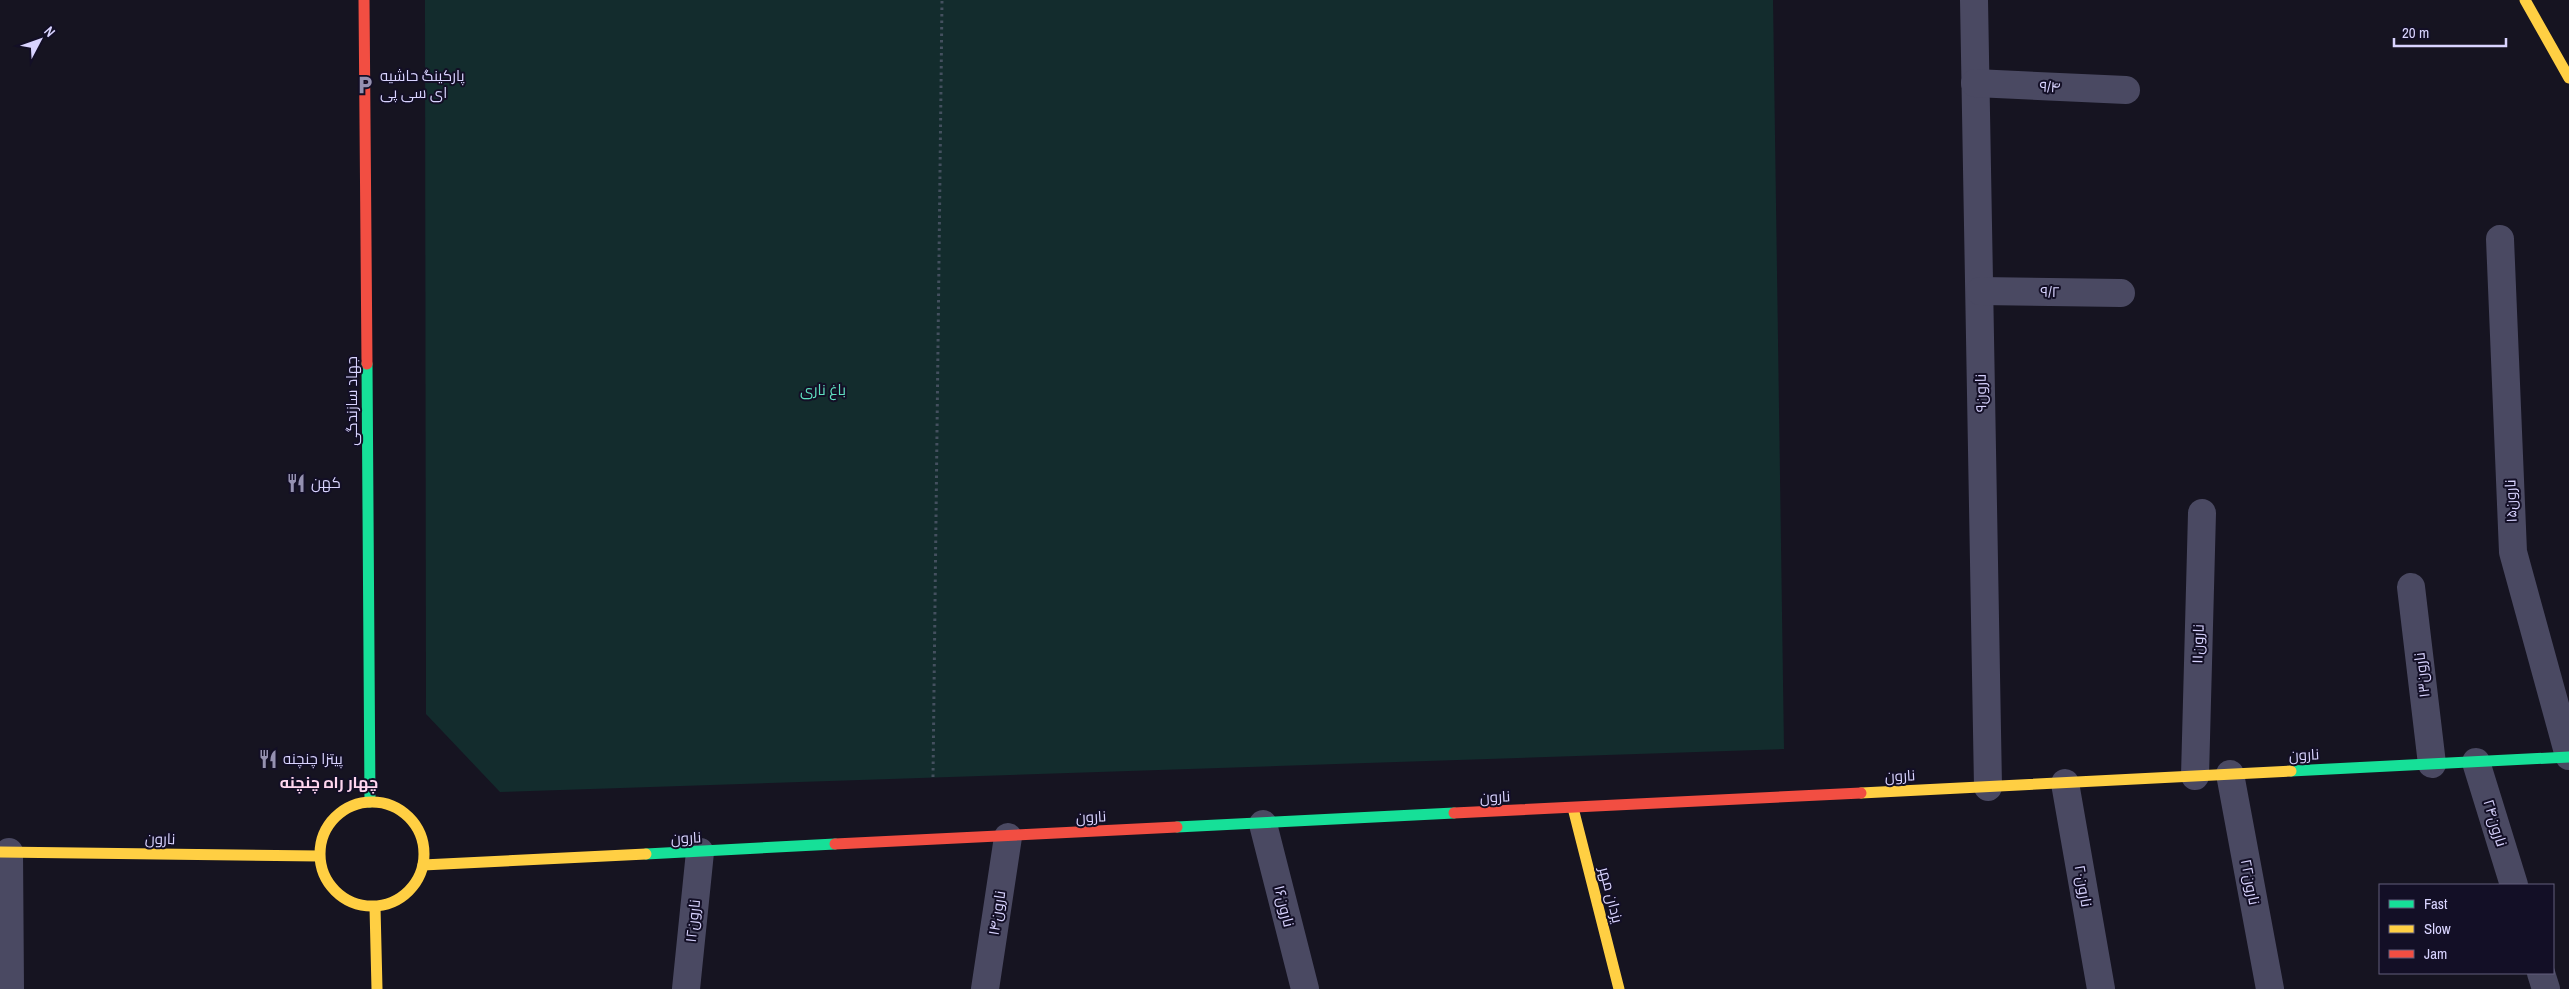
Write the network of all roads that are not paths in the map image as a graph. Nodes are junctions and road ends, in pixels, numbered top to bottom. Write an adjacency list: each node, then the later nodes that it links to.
1 (364, 0): 19 (street, جهاد سازندگی)
2 (1974, 0): 5 (street, نارون۹)
3 (2525, 0): 4 (street)
4 (2569, 78)
5 (1975, 83): 6 (street, ۹/۴); 8 (street, نارون۹)
6 (2126, 90)
7 (2500, 239): 12 (street, نارون۱۵)
8 (1980, 291): 9 (street, ۹/۲); 18 (street, نارون۹)
9 (2121, 293)
10 (2202, 513): 16 (street, نارون۱۱)
11 (2412, 587): 14 (street, نارون۱۳)
12 (2569, 757): 13 (street, نارون)
13 (2476, 762): 14 (street, نارون); 27 (street, نارون۲۴)
14 (2432, 764): 15 (street, نارون)
15 (2230, 774): 16 (street, نارون); 37 (street, نارون۲۲)
16 (2195, 776): 17 (street, نارون)
17 (2065, 783): 18 (street, نارون); 36 (street, نارون۲۰)
18 (1988, 786): 20 (street, نارون)
19 (370, 802): 25 (street); 26 (street)
20 (1573, 808): 21 (street, نارون); 35 (street, یزدان مهر)
21 (1262, 824): 22 (street, نارون); 34 (street, نارون۱۶)
22 (1008, 837): 24 (street, نارون); 33 (street, نارون۱۴)
23 (5, 852): 25 (street, نارون); 30 (street)
24 (700, 852): 26 (street, نارون); 32 (street, نارون۱۲)
25 (319, 856): 28 (street)
26 (423, 865): 28 (street)
27 (2514, 884)
28 (375, 907): 31 (street)
29 (2540, 974): 38 (street)
30 (10, 989)
31 (377, 989)
32 (686, 989)
33 (985, 989)
34 (1305, 989)
35 (1619, 989)
36 (2101, 989)
37 (2270, 989)
38 (2546, 989)

